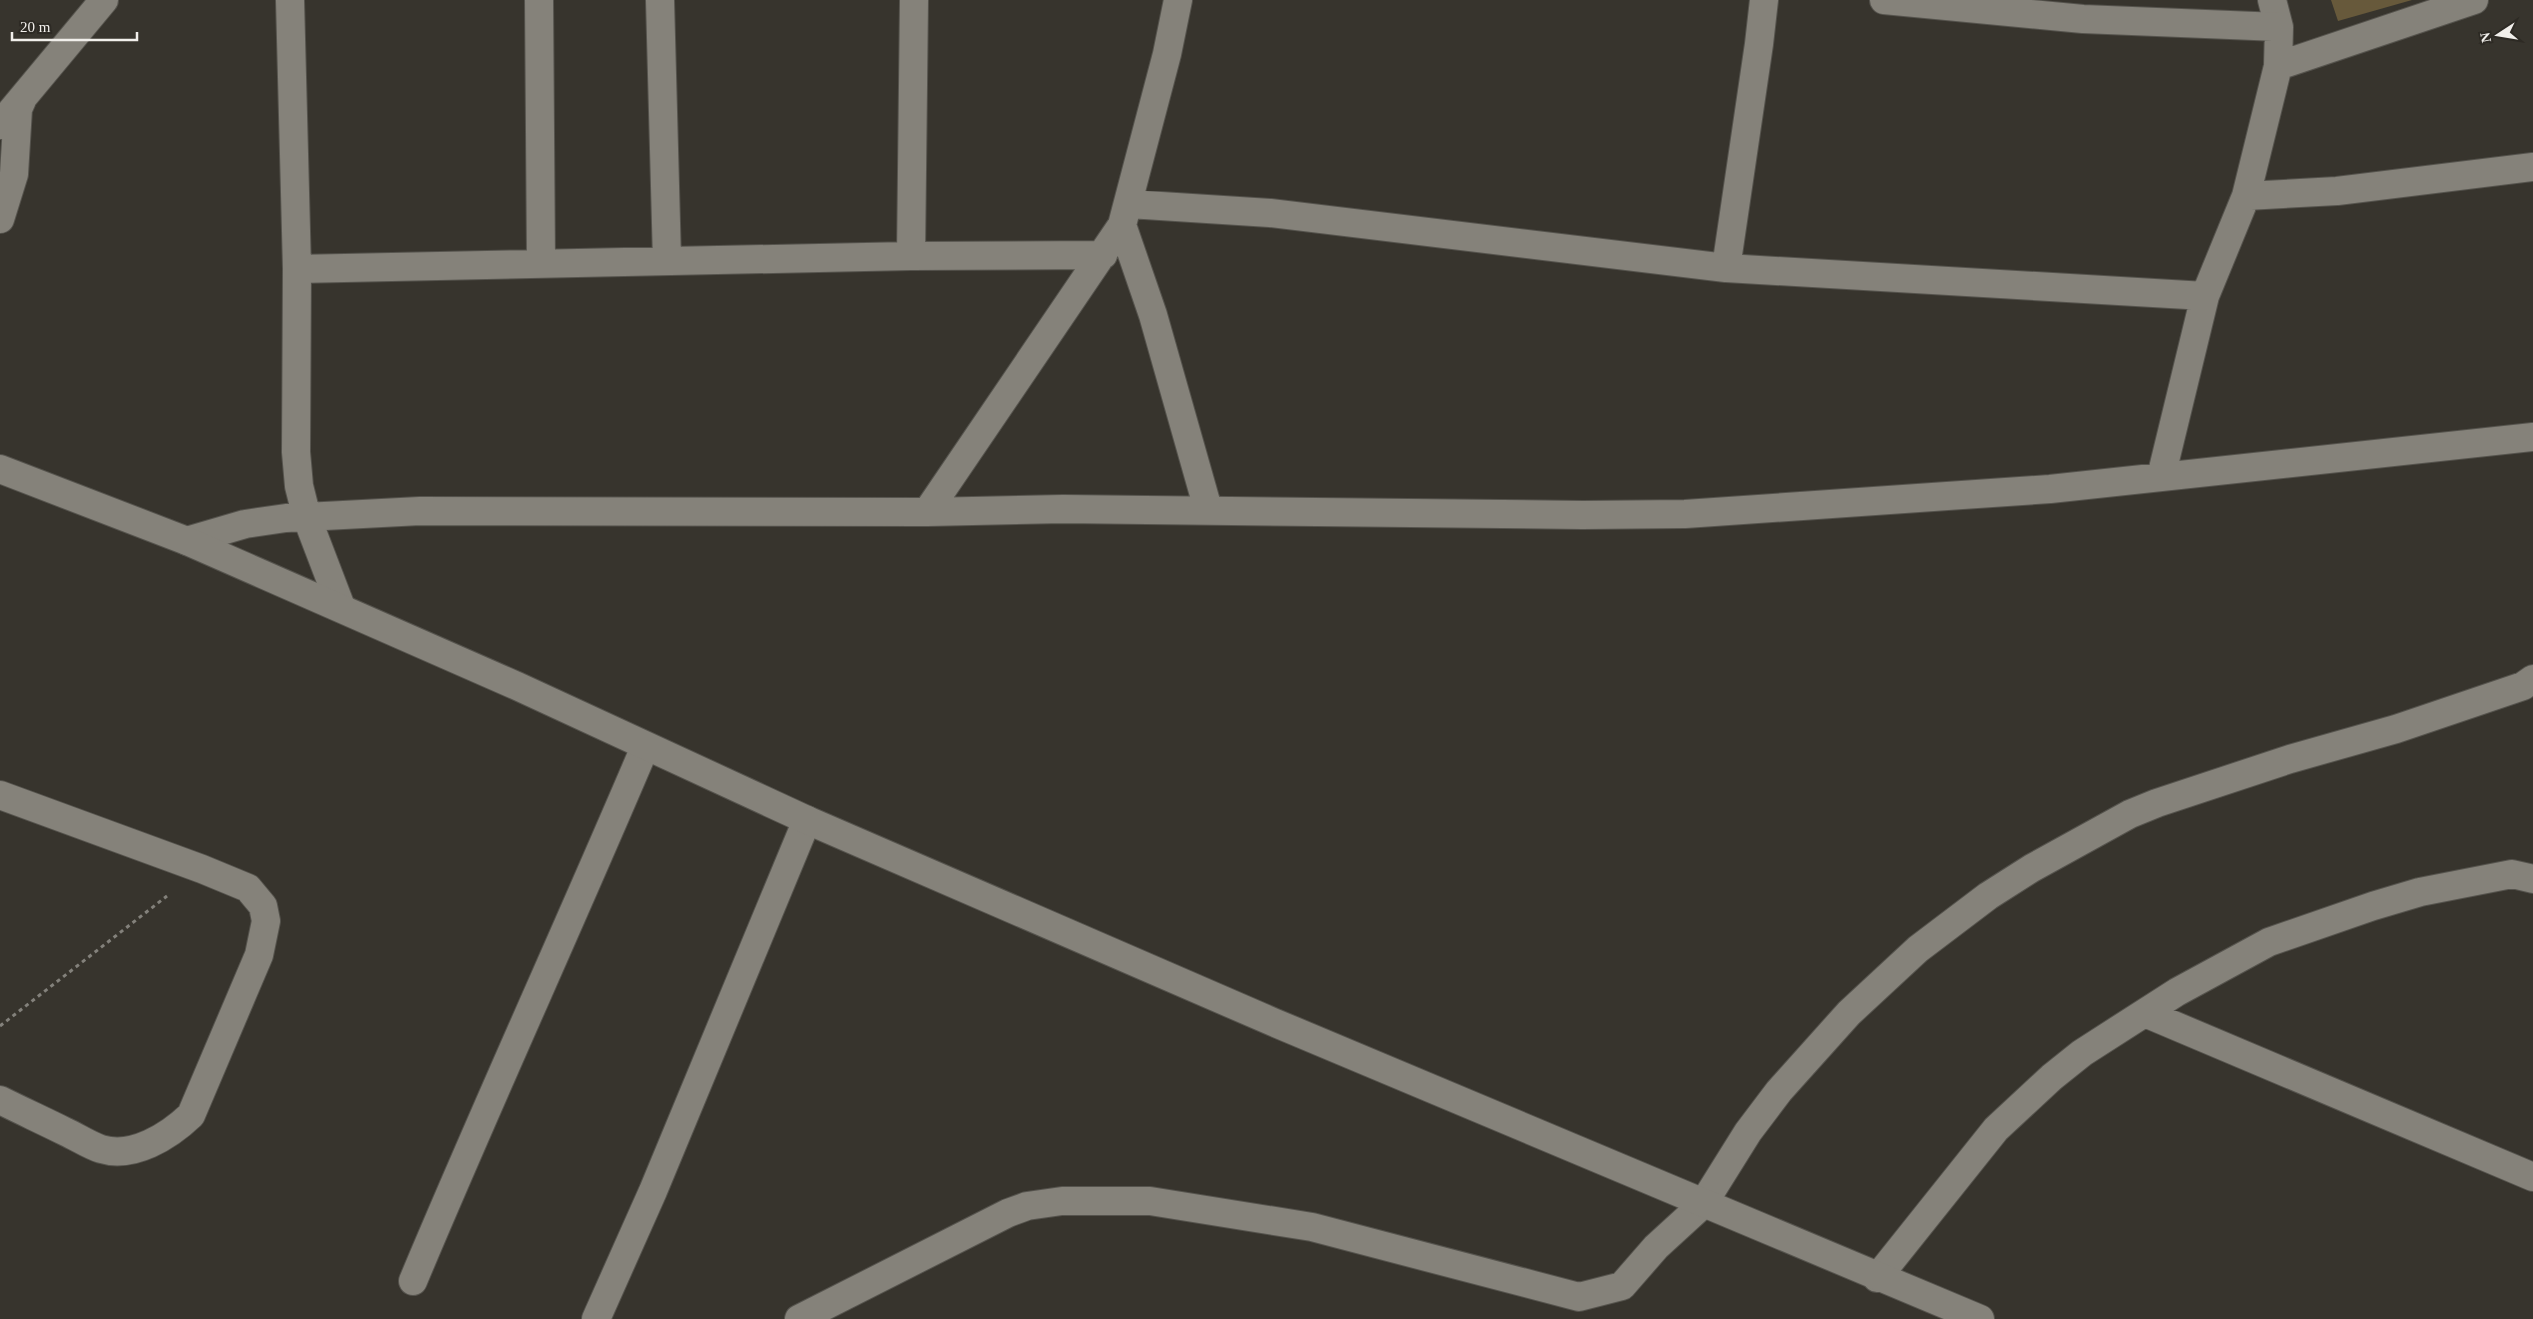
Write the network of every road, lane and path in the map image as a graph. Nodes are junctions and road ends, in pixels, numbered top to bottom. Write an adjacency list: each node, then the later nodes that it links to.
1 (104, 0): 13 (street)
2 (290, 0): 24 (street)
3 (539, 0): 22 (street)
4 (660, 0): 21 (street)
5 (914, 0): 20 (street)
6 (1178, 0): 17 (street)
7 (1764, 0): 23 (street)
8 (1884, 0): 11 (street)
9 (2272, 0): 11 (street)
10 (2474, 0): 12 (street)
11 (2279, 27): 12 (street)
12 (2278, 66): 16 (street)
13 (22, 100): 14 (street); 18 (street)
14 (0, 125)
15 (2533, 167): 16 (street)
16 (2246, 196): 25 (street)
17 (1125, 215): 19 (street); 23 (street); 29 (street)
18 (0, 219)
19 (1103, 255): 20 (street); 30 (street)
20 (911, 256): 21 (street)
21 (667, 260): 22 (street)
22 (541, 263): 24 (street)
23 (1726, 268): 25 (street)
24 (297, 269): 31 (street)
25 (2205, 296): 28 (street)
26 (2533, 437): 28 (street)
27 (0, 469): 32 (street)
28 (2161, 477): 29 (street)
29 (1208, 509): 30 (street)
30 (927, 512): 31 (street)
31 (307, 518): 32 (street); 33 (street)
32 (187, 541): 33 (street)
33 (341, 607): 35 (street)
34 (2533, 679): 44 (street)
35 (645, 747): 37 (street); 46 (street)
36 (0, 795): 38 (street)
37 (807, 820): 44 (street); 47 (street)
38 (202, 869): 41 (path); 42 (street)
39 (2533, 879): 40 (street)
40 (2145, 1013): 43 (street); 45 (street)
41 (0, 1026)
42 (0, 1100)
43 (2533, 1178)
44 (1703, 1204): 45 (street); 48 (street)
45 (1877, 1278): 49 (street)
46 (413, 1281)
47 (596, 1319)
48 (799, 1319)
49 (1980, 1319)

